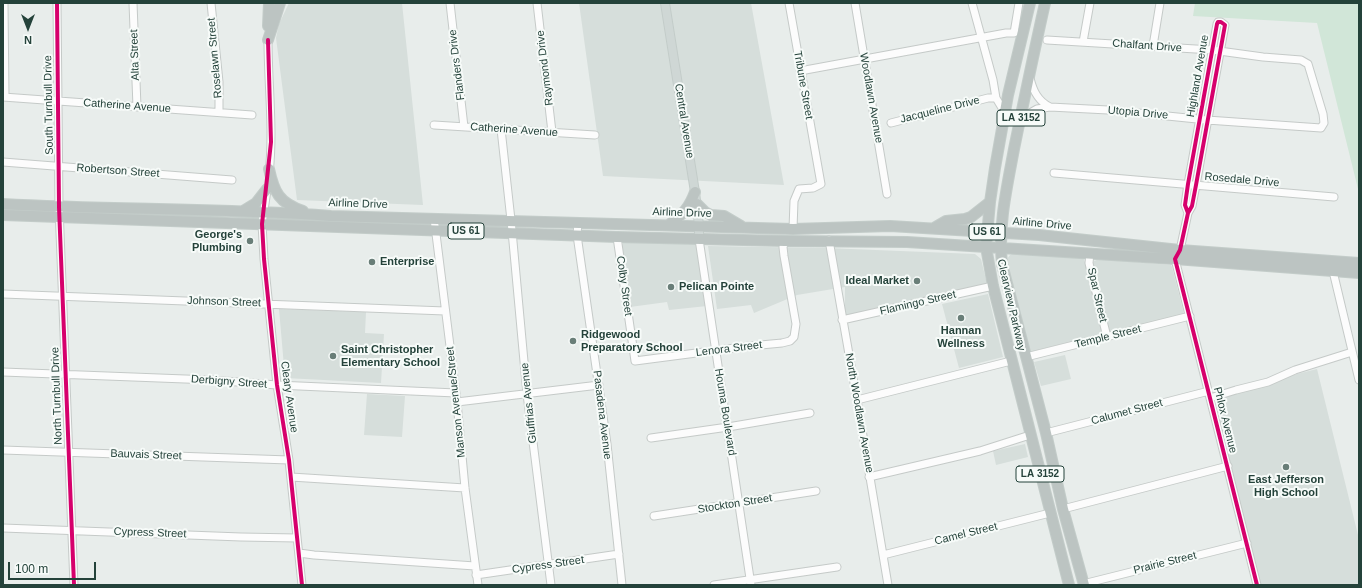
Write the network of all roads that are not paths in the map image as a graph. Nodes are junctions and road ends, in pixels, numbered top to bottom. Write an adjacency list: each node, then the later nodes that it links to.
1 (4, 3): 27 (street)
2 (57, 3): 29 (street, South Turnbull Drive)
3 (133, 3): 30 (street, Alta Street)
4 (211, 3): 32 (street, Roselawn Street)
5 (269, 3): 19 (highway)
6 (280, 3): 19 (highway)
7 (450, 3): 39 (street, Flanders Drive)
8 (538, 3): 42 (street, Raymond Drive)
9 (665, 3): 52 (main road, Central Avenue)
10 (789, 3): 25 (street, Tribune Street)
11 (855, 3): 24 (street, Woodlawn Avenue)
12 (972, 3): 18 (street)
13 (1019, 3): 18 (street)
14 (1030, 3): 33 (highway, Clearview Parkway / LA 3152)
15 (1045, 3): 26 (highway, LA 3152)
16 (1090, 3): 21 (street)
17 (1160, 3): 22 (street)
18 (982, 38): 24 (street); 28 (street)
19 (268, 40): 46 (street, Cleary Avenue)
20 (1047, 40): 21 (street, Chalfant Drive)
21 (1083, 42): 22 (street, Chalfant Drive)
22 (1153, 46): 23 (street, Chalfant Drive)
23 (1216, 50): 35 (street, Highland Avenue); 40 (street, Chalfant Drive)
24 (864, 59): 25 (street); 53 (street, Woodlawn Avenue)
25 (800, 72): 74 (street, Tribune Street)
26 (1029, 75): 31 (street); 38 (highway, LA 3152)
27 (4, 97): 29 (street, Catherine Avenue)
28 (996, 98): 33 (street, Jacqueline Drive); 36 (street, Jacqueline Drive)
29 (58, 101): 30 (street, Catherine Avenue); 45 (street, South Turnbull Drive)
30 (138, 106): 32 (street, Catherine Avenue)
31 (1050, 107): 35 (street, Utopia Drive); 38 (street, Utopia Drive)
32 (219, 112): 34 (street, Catherine Avenue)
33 (1005, 113): 55 (highway, Clearview Parkway / LA 3152)
34 (252, 115)
35 (1204, 119): 40 (street, Utopia Drive); 49 (street, Highland Avenue); 50 (street, Highland Avenue)
36 (891, 123)
37 (434, 125): 39 (street, Catherine Avenue)
38 (1019, 125): 78 (highway, LA 3152)
39 (464, 127): 41 (street, Catherine Avenue)
40 (1321, 128)
41 (501, 129): 42 (street, Catherine Avenue); 66 (street, Giuffrias Avenue)
42 (552, 132): 43 (street, Catherine Avenue)
43 (595, 135)
44 (3, 162): 45 (street, Robertson Street)
45 (58, 167): 48 (street, Robertson Street); 58 (street, South Turnbull Drive)
46 (270, 169): 51 (street, Cleary Avenue); 63 (highway)
47 (1054, 173): 49 (street, Rosedale Drive)
48 (232, 180)
49 (1188, 184): 50 (street, Rosedale Drive); 61 (street, Highland Avenue)
50 (1196, 185): 54 (street, Rosedale Drive); 61 (street, Highland Avenue)
51 (267, 189): 59 (highway); 60 (street, Cleary Avenue)
52 (695, 192): 57 (main road, Central Avenue); 69 (highway)
53 (887, 194)
54 (1334, 197)
55 (990, 202): 73 (highway); 77 (highway, Clearview Parkway / LA 3152)
56 (3, 204): 58 (highway, Airline Drive / US 61)
57 (696, 204): 70 (main road, Central Avenue); 71 (highway)
58 (59, 206): 59 (highway, Airline Drive / US 61); 64 (street, North Turnbull Drive)
59 (240, 212): 60 (highway, Airline Drive / US 61)
60 (264, 212): 63 (highway, Airline Drive / US 61); 68 (street, Cleary Avenue)
61 (1188, 213): 87 (street, Highland Avenue)
62 (3, 215): 64 (highway, Airline Drive / US 61)
63 (312, 215): 65 (highway, Airline Drive / US 61)
64 (60, 218): 68 (highway, Airline Drive / US 61); 93 (street, North Turnbull Drive)
65 (434, 218): 66 (highway, Airline Drive / US 61); 75 (street, Manson Avenue/Street)
66 (511, 220): 67 (highway, Airline Drive / US 61); 76 (street, Giuffrias Avenue)
67 (578, 222): 69 (highway, Airline Drive / US 61); 79 (street, Pasadena Avenue)
68 (262, 224): 75 (highway, Airline Drive / US 61); 94 (street, Cleary Avenue)
69 (670, 224): 70 (highway, Airline Drive / US 61)
70 (699, 225): 71 (highway, Airline Drive / US 61); 81 (main road, Central Avenue)
71 (742, 227): 74 (highway, Airline Drive / US 61)
72 (840, 227): 73 (highway, Airline Drive / US 61); 74 (highway, Airline Drive / US 61); 82 (highway)
73 (934, 228): 77 (highway, Airline Drive / US 61)
74 (793, 229)
75 (435, 230): 76 (highway, Airline Drive / US 61); 95 (street, Manson Avenue/Street)
76 (512, 232): 79 (highway, Airline Drive / US 61); 110 (street, Giuffrias Avenue)
77 (987, 232): 78 (highway, Airline Drive / US 61); 84 (highway, Clearview Parkway / LA 3152)
78 (1001, 233): 85 (highway, Clearview Parkway / LA 3152); 87 (highway, Airline Drive / US 61)
79 (577, 235): 80 (highway, Airline Drive / US 61); 108 (street, Pasadena Avenue)
80 (617, 236): 81 (highway, Airline Drive / US 61); 102 (street, Colby Street)
81 (699, 239): 83 (highway, Airline Drive / US 61); 99 (street, Houma Boulevard)
82 (824, 240): 83 (highway, Airline Drive / US 61); 84 (highway, Airline Drive / US 61); 97 (street, North Woodlawn Avenue)
83 (785, 241): 99 (street, Lenora Street)
84 (986, 248): 85 (highway, Airline Drive / US 61); 91 (highway, Clearview Parkway / LA 3152)
85 (1000, 248): 86 (highway, Airline Drive / US 61); 101 (highway, Clearview Parkway / LA 3152)
86 (1090, 253): 87 (highway, Airline Drive / US 61); 98 (street, Spar Street)
87 (1178, 254): 89 (highway, Airline Drive / US 61); 96 (street, Phlox Avenue)
88 (1359, 263): 89 (highway, Airline Drive / US 61)
89 (1332, 266): 90 (highway, Airline Drive / US 61); 100 (street)
90 (1359, 273)
91 (993, 286): 97 (street, Flamingo Street); 103 (highway, Clearview Parkway / LA 3152)
92 (3, 294): 93 (street, Johnson Street)
93 (62, 296): 94 (street, Johnson Street); 105 (street, North Turnbull Drive)
94 (268, 304): 95 (street, Johnson Street); 107 (street, Cleary Avenue)
95 (445, 311): 109 (street, Manson Avenue/Street)
96 (1190, 316): 98 (street, Temple Street); 111 (street, Phlox Avenue)
97 (842, 320): 112 (street, North Woodlawn Avenue)
98 (1107, 337): 101 (street, Temple Street)
99 (716, 351): 102 (street, Lenora Street); 115 (street, Houma Boulevard)
100 (1352, 352): 106 (street); 111 (street, Calumet Street)
101 (1026, 357): 116 (highway, Clearview Parkway / LA 3152)
102 (634, 360)
103 (1011, 361): 112 (street); 117 (highway, Clearview Parkway / LA 3152)
104 (3, 372): 105 (street, Derbigny Street)
105 (65, 373): 107 (street, Derbigny Street); 120 (street, North Turnbull Drive)
106 (1359, 380)
107 (277, 385): 109 (street, Derbigny Street); 121 (street, Cleary Avenue)
108 (599, 385): 110 (street); 137 (street, Pasadena Avenue)
109 (456, 392): 113 (street, Manson Avenue/Street)
110 (527, 394): 113 (street); 139 (street, Giuffrias Avenue)
111 (1210, 395): 116 (street, Calumet Street); 122 (street, Phlox Avenue)
112 (857, 400): 124 (street, North Woodlawn Avenue)
113 (457, 402): 125 (street, Manson Avenue/Street)
114 (810, 413): 115 (street)
115 (728, 427): 118 (street); 128 (street, Houma Boulevard)
116 (1046, 433): 127 (highway, Clearview Parkway / LA 3152)
117 (1030, 435): 124 (street); 127 (highway); 130 (highway, Clearview Parkway / LA 3152)
118 (651, 438)
119 (3, 450): 120 (street, Bauvais Street)
120 (68, 453): 121 (street, Bauvais Street); 133 (street, North Turnbull Drive)
121 (289, 460): 123 (street, Cleary Avenue)
122 (1228, 466): 129 (street); 135 (street, Phlox Avenue)
123 (291, 477): 125 (street); 134 (street, Cleary Avenue)
124 (869, 477): 138 (street, North Woodlawn Avenue)
125 (465, 488): 140 (street, Manson Avenue/Street)
126 (816, 491): 128 (street, Stockton Street)
127 (1060, 497): 129 (highway, Clearview Parkway / LA 3152)
128 (739, 504): 131 (street, Stockton Street); 143 (street, Houma Boulevard)
129 (1063, 509): 152 (highway, Clearview Parkway / LA 3152)
130 (1050, 513): 138 (street, Camel Street); 151 (highway, Clearview Parkway / LA 3152)
131 (654, 516)
132 (3, 528): 133 (street, Cypress Street)
133 (71, 531): 134 (street, Cypress Street); 144 (street, North Turnbull Drive)
134 (297, 538): 136 (street, Cleary Avenue)
135 (1247, 543): 152 (street, Prairie Street); 153 (street, Phlox Avenue)
136 (299, 553): 140 (street); 145 (street, Cleary Avenue)
137 (619, 554): 139 (street, Cypress Street); 148 (street, Pasadena Avenue)
138 (883, 555): 150 (street, North Woodlawn Avenue)
139 (549, 564): 142 (street, Cypress Street); 147 (street, Giuffrias Avenue)
140 (475, 566): 142 (street, Manson Avenue/Street)
141 (836, 567): 143 (street)
142 (476, 575): 146 (street, Manson Avenue/Street)
143 (751, 582): 149 (street)
144 (74, 585)
145 (302, 585)
146 (478, 585)
147 (552, 585)
148 (622, 585)
149 (714, 585)
150 (888, 585)
151 (1068, 585)
152 (1084, 585)
153 (1257, 585)

